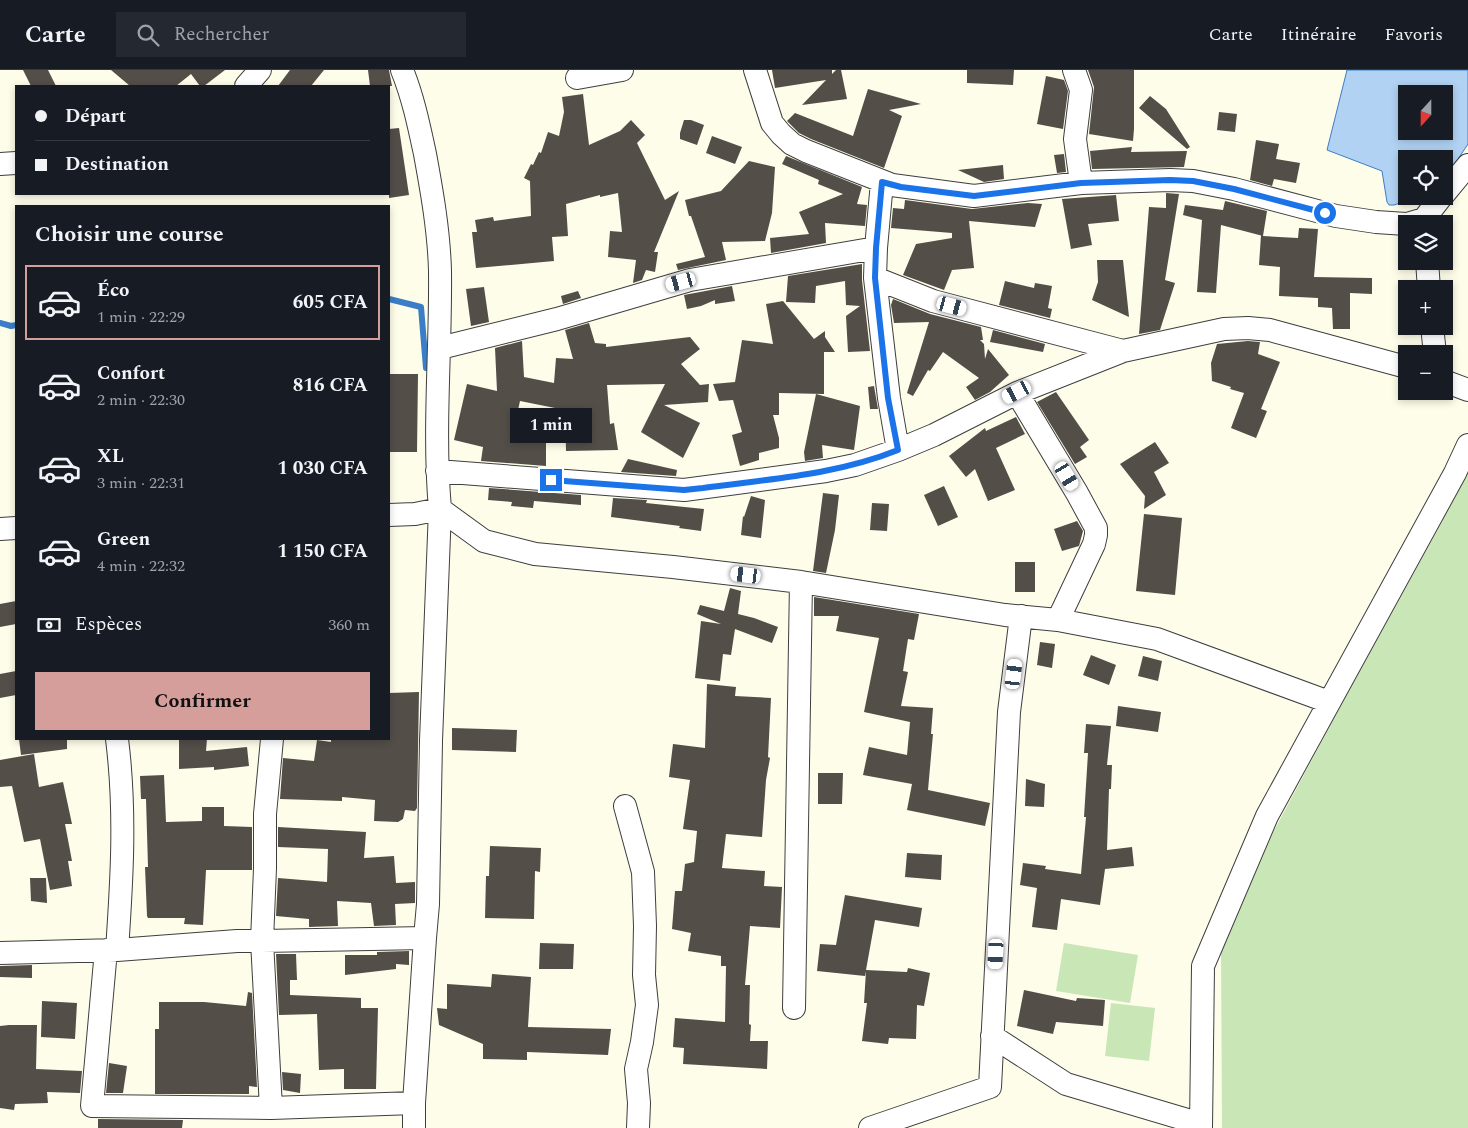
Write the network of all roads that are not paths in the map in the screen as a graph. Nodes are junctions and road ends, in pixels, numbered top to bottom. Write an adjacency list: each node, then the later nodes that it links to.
1 (260, 70): 7 (street)
2 (402, 70): 19 (street)
3 (622, 70): 6 (street)
4 (755, 70): 11 (street)
5 (1074, 70): 12 (street)
6 (577, 78)
7 (247, 85)
8 (15, 163): 9 (street)
9 (0, 164)
10 (1468, 164): 13 (street)
11 (882, 182): 12 (street); 17 (street)
12 (1081, 183): 16 (street)
13 (1453, 183)
14 (1433, 205): 15 (street)
15 (1423, 215)
16 (1398, 223)
17 (876, 248): 18 (street); 19 (street)
18 (875, 278): 20 (street); 26 (street)
19 (440, 348): 27 (street)
20 (1124, 351): 21 (street); 24 (street)
21 (1398, 365)
22 (1453, 384): 23 (street)
23 (1468, 390)
24 (1017, 392): 26 (street); 34 (street)
25 (1468, 445): 35 (street)
26 (898, 450): 27 (street)
27 (437, 471): 28 (street)
28 (440, 509): 29 (street); 32 (street); 39 (street)
29 (390, 515)
30 (15, 528): 31 (street)
31 (0, 529)
32 (801, 582): 33 (street); 43 (street)
33 (1021, 616): 34 (street); 44 (street)
34 (1058, 620): 35 (street)
35 (1329, 702): 47 (street)
36 (117, 740): 41 (street)
37 (272, 740): 40 (street)
38 (625, 806): 49 (street)
39 (425, 938): 40 (street); 45 (street)
40 (262, 941): 41 (street); 46 (street)
41 (112, 950): 42 (street); 46 (street)
42 (0, 953)
43 (794, 1008)
44 (992, 1036): 47 (street); 50 (street)
45 (414, 1103): 46 (street); 48 (street)
46 (271, 1108)
47 (1198, 1127)
48 (414, 1128)
49 (638, 1128)
50 (870, 1128)

